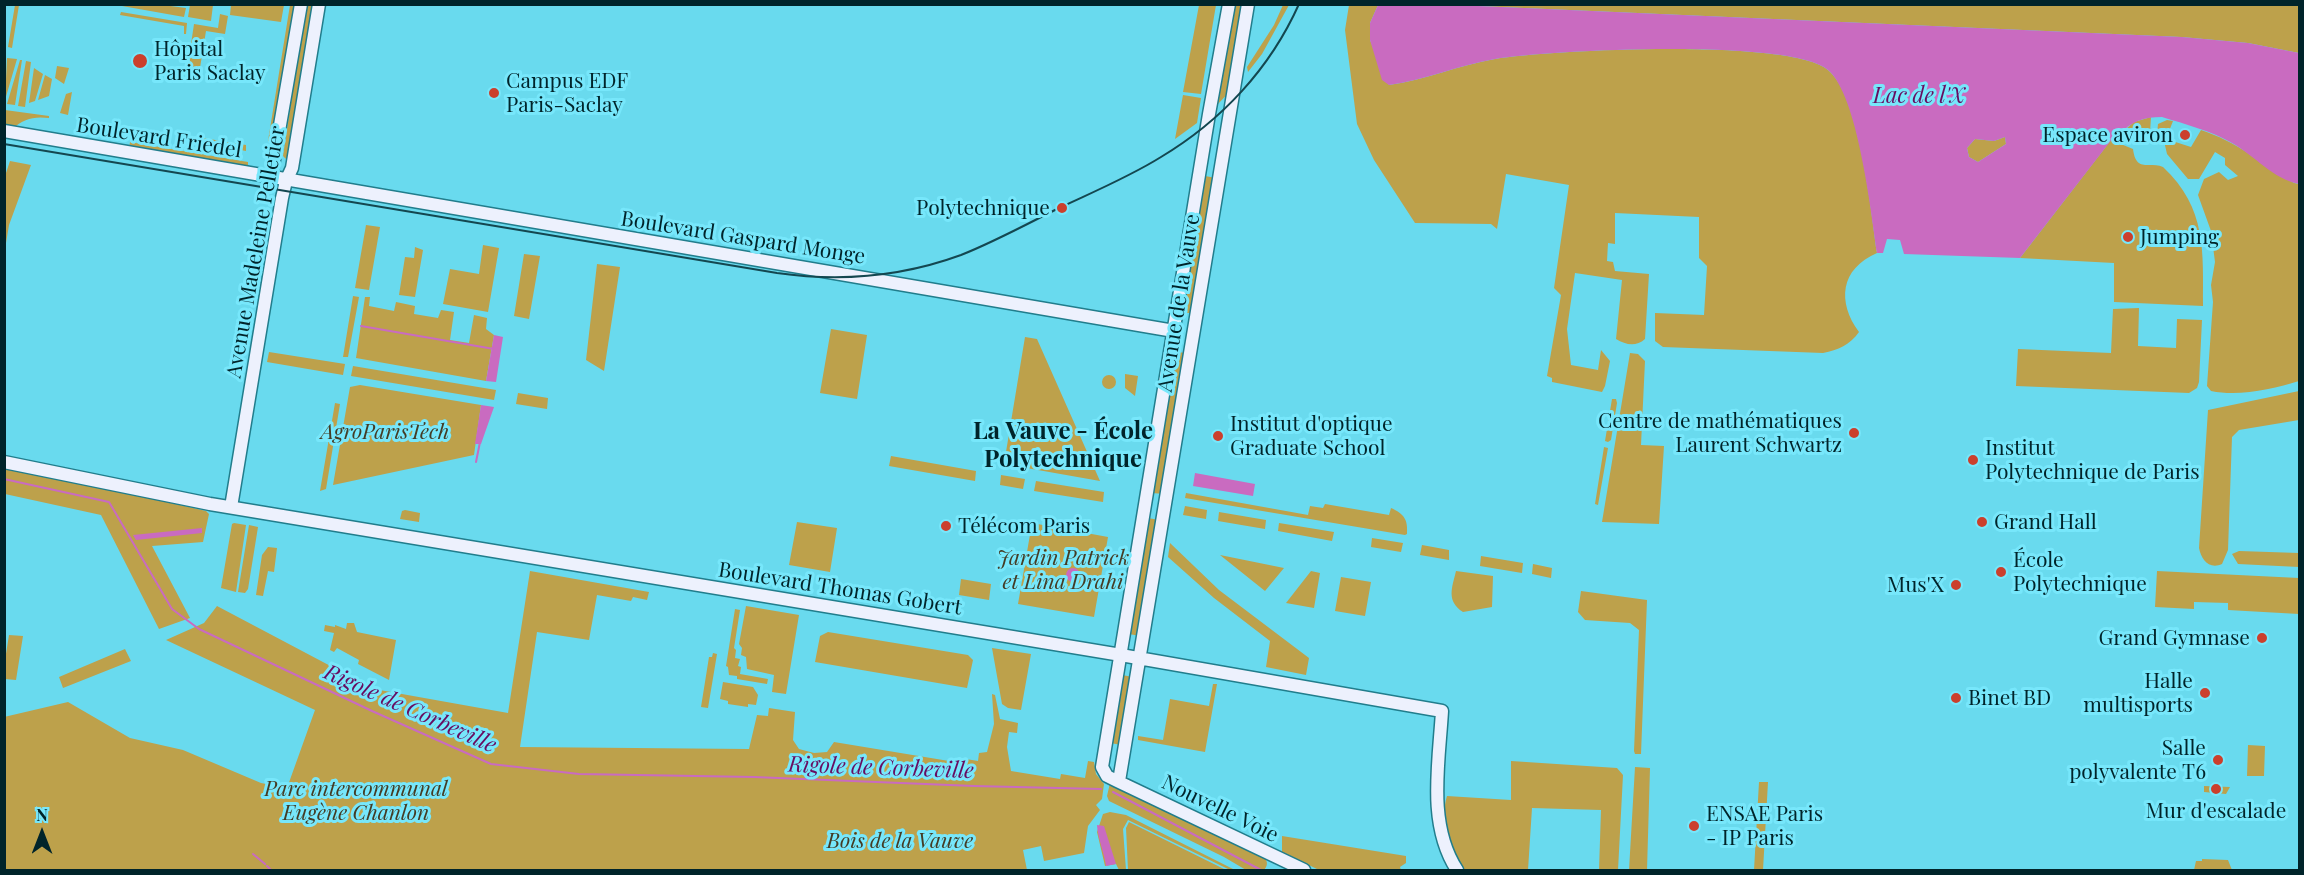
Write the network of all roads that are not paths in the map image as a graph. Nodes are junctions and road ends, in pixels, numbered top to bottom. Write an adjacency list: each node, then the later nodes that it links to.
1 (301, 4): 6 (street, Avenue Madeleine Pelletier)
2 (319, 4): 7 (street, Avenue Madeleine Pelletier)
3 (1229, 4): 9 (street, Avenue de la Vauve)
4 (1248, 4): 13 (street, Avenue de la Vauve)
5 (4, 131): 6 (street, Boulevard Friedel)
6 (271, 177): 7 (street, Boulevard Friedel)
7 (286, 181): 8 (street, Boulevard Friedel); 11 (street, Avenue Madeleine Pelletier)
8 (306, 184): 9 (street, Boulevard Gaspard Monge)
9 (1174, 331): 12 (street, Avenue de la Vauve)
10 (4, 462): 11 (street, Boulevard Thomas Gobert)
11 (231, 507): 12 (street, Boulevard Thomas Gobert)
12 (1121, 655): 13 (street, Boulevard Thomas Gobert); 14 (street, Avenue de la Vauve)
13 (1140, 659): 14 (street, Avenue de la Vauve); 16 (street, Boulevard Thomas Gobert)
14 (1119, 782): 15 (street, Nouvelle Voie)
15 (1304, 870)
16 (1456, 870)

